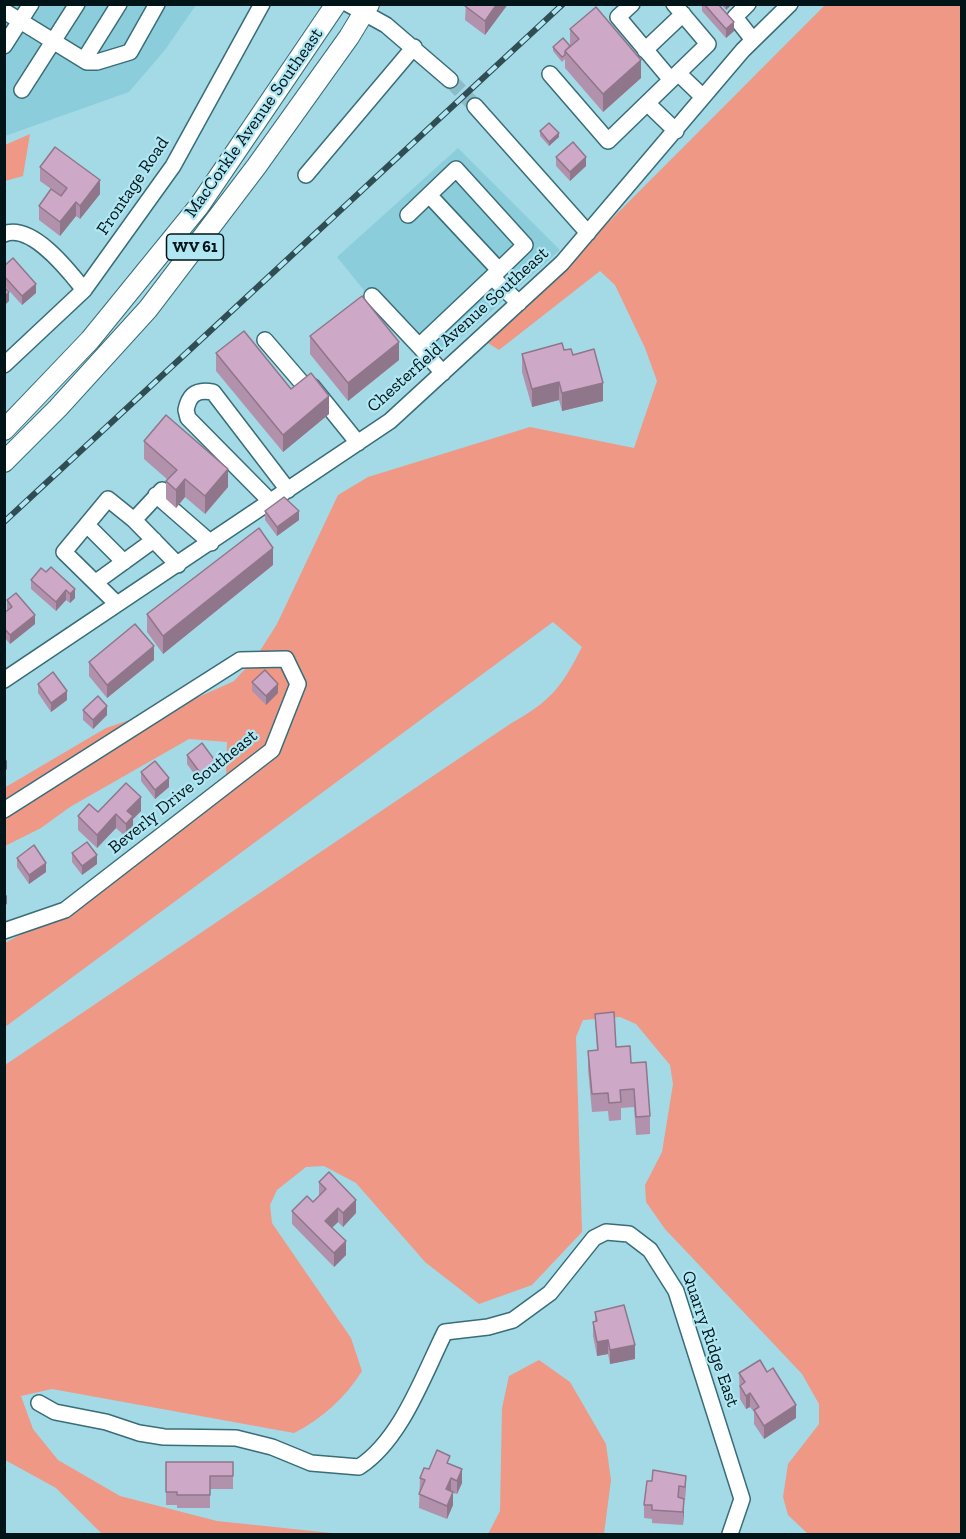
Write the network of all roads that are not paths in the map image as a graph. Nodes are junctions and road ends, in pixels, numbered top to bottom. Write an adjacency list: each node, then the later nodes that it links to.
1 (31, 4): 13 (street)
2 (77, 4): 15 (street)
3 (119, 4): 19 (street)
4 (157, 4): 19 (street)
5 (262, 4): 34 (street, Frontage Road)
6 (336, 4): 41 (main road, MacCorkle Avenue Southeast / WV 61)
7 (632, 4): 18 (street)
8 (748, 4): 14 (street)
9 (790, 4): 14 (street, Chesterfield Avenue Southeast)
10 (360, 8): 17 (street); 43 (main road, MacCorkle Avenue Southeast / WV 61)
11 (678, 9): 18 (street); 21 (street)
12 (4, 11): 13 (street)
13 (20, 22): 15 (street); 16 (street)
14 (753, 40): 24 (street, Chesterfield Avenue Southeast)
15 (54, 42): 19 (street); 23 (street)
16 (4, 46)
17 (414, 47): 22 (street); 28 (street)
18 (645, 50): 21 (street)
19 (84, 60)
20 (550, 74): 25 (street)
21 (674, 76): 24 (street); 25 (street)
22 (450, 80)
23 (22, 90)
24 (703, 97): 27 (street, Chesterfield Avenue Southeast)
25 (647, 103): 27 (street)
26 (475, 106): 31 (street)
27 (676, 131): 31 (street, Chesterfield Avenue Southeast)
28 (306, 175)
29 (429, 195): 30 (street); 33 (street); 33 (street)
30 (408, 215)
31 (588, 233): 36 (street, Chesterfield Avenue Southeast)
32 (4, 234): 34 (street)
33 (496, 273): 36 (street); 38 (street)
34 (84, 290): 39 (street, Frontage Road)
35 (372, 296): 38 (street)
36 (519, 303): 40 (street, Chesterfield Avenue Southeast)
37 (266, 340): 42 (street)
38 (419, 346): 40 (street)
39 (4, 365)
40 (443, 373): 42 (street, Chesterfield Avenue Southeast)
41 (4, 430)
42 (358, 443): 44 (street, Chesterfield Avenue Southeast)
43 (4, 462)
44 (288, 490): 46 (street, Chesterfield Avenue Southeast); 46 (street)
45 (169, 498): 47 (street); 48 (street); 48 (street)
46 (271, 502): 51 (street, Chesterfield Avenue Southeast)
47 (134, 520): 49 (street); 50 (street)
48 (184, 520): 51 (street)
49 (87, 525): 52 (street); 54 (street)
50 (154, 540): 52 (street); 53 (street)
51 (211, 543): 53 (street, Chesterfield Avenue Southeast)
52 (124, 562): 54 (street)
53 (178, 565): 55 (street, Chesterfield Avenue Southeast)
54 (96, 582): 55 (street)
55 (117, 604): 56 (street, Chesterfield Avenue Southeast)
56 (4, 680)
57 (4, 810): 58 (street, Beverly Drive Southeast)
58 (4, 931)
59 (39, 1403): 60 (street, Quarry Ridge East)
60 (729, 1534)

